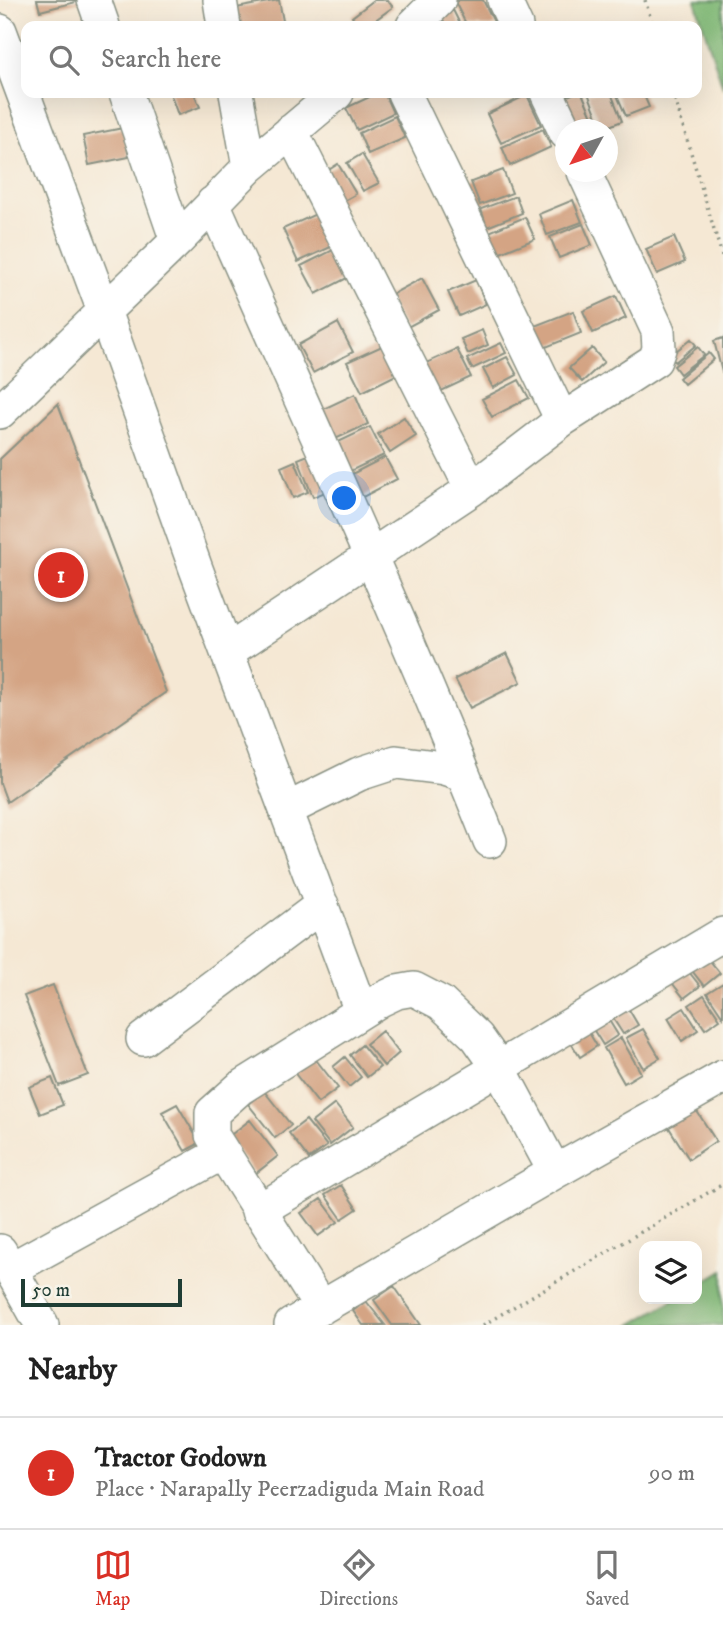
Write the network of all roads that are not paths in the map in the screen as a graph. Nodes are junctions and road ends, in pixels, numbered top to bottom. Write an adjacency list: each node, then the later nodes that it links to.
1 (94, 0): 5 (street)
2 (220, 0): 6 (street)
3 (439, 0): 7 (street)
4 (504, 0): 8 (street)
5 (101, 21)
6 (223, 21)
7 (417, 21)
8 (514, 21)
9 (0, 31): 10 (street)
10 (10, 97): 22 (street)
11 (128, 98): 21 (street)
12 (237, 98): 18 (street)
13 (331, 98): 17 (street)
14 (406, 98): 24 (street)
15 (549, 98): 16 (street)
16 (559, 119)
17 (291, 131): 18 (street); 25 (street)
18 (249, 167): 20 (street)
19 (589, 182): 24 (street)
20 (213, 203): 21 (street); 26 (street)
21 (177, 242): 22 (street)
22 (104, 311): 23 (street); 27 (street)
23 (0, 412)
24 (562, 420): 25 (street)
25 (472, 489): 26 (street)
26 (370, 557): 27 (street); 28 (street)
27 (227, 652): 29 (street)
28 (463, 774): 29 (street); 30 (street)
29 (286, 810): 31 (street)
30 (490, 841)
31 (322, 905): 33 (street); 34 (street)
32 (723, 934): 35 (street)
33 (361, 1011): 35 (street); 37 (street)
34 (143, 1039)
35 (499, 1068): 38 (street); 39 (street)
36 (723, 1077): 38 (street)
37 (222, 1153): 39 (street); 40 (street)
38 (555, 1172): 41 (street)
39 (258, 1211): 41 (street)
40 (5, 1260): 42 (street)
41 (321, 1308): 43 (street)
42 (42, 1325)
43 (291, 1325)

